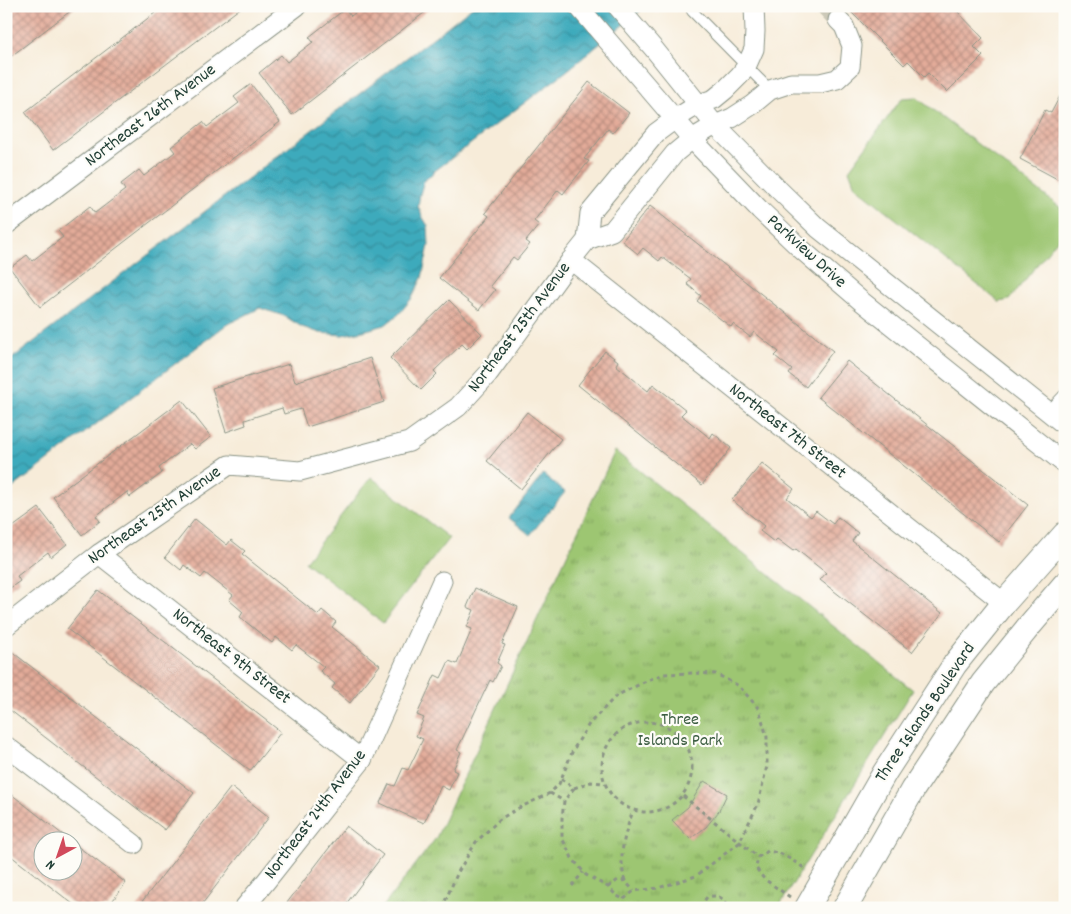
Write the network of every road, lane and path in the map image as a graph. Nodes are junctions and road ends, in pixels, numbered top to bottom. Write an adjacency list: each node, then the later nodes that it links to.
1 (297, 6): 15 (street, Northeast 26th Avenue)
2 (578, 6): 10 (street, Parkview Drive)
3 (617, 6): 9 (street, Parkview Drive)
4 (696, 6): 7 (lane)
5 (754, 6): 7 (street)
6 (838, 20): 8 (street)
7 (746, 66): 8 (lane); 9 (street)
8 (770, 90): 11 (street)
9 (699, 104): 10 (street); 11 (street, Parkview Drive)
10 (675, 119): 12 (street, Parkview Drive); 16 (street)
11 (715, 125): 12 (street); 13 (street, Parkview Drive)
12 (692, 139): 14 (street, Parkview Drive); 16 (street)
13 (779, 190): 14 (street); 19 (street, Parkview Drive)
14 (760, 210): 21 (street, Parkview Drive)
15 (6, 225)
16 (587, 240): 17 (street, Northeast 25th Avenue)
17 (571, 260): 23 (street, Northeast 25th Avenue); 26 (street, Northeast 7th Street)
18 (1065, 394): 19 (lane)
19 (1049, 411): 20 (street, Parkview Drive)
20 (1065, 425)
21 (1065, 464)
22 (1065, 534): 26 (street, Three Islands Boulevard)
23 (99, 554): 27 (street, Northeast 25th Avenue); 29 (street, Northeast 9th Street)
24 (442, 581): 29 (street, Northeast 24th Avenue)
25 (1065, 584): 47 (street, Three Islands Boulevard)
26 (1004, 603): 46 (street, Three Islands Boulevard)
27 (6, 626)
28 (6, 746): 38 (street)
29 (362, 760): 48 (street, Northeast 24th Avenue)
30 (561, 778): 32 (path); 33 (path); 37 (path)
31 (604, 783): 32 (path); 34 (path); 36 (path)
32 (574, 788): 35 (path)
33 (550, 793): 35 (path); 49 (path)
34 (683, 796): 36 (path); 37 (path)
35 (564, 801): 40 (path)
36 (634, 811): 41 (path)
37 (739, 843): 39 (path); 44 (path)
38 (134, 844)
39 (758, 857): 46 (path); 46 (path)
40 (583, 872): 42 (path); 43 (path)
41 (625, 881): 43 (path); 44 (path)
42 (572, 886)
43 (608, 887): 45 (path)
44 (634, 891): 45 (path)
45 (624, 899): 50 (path)
46 (811, 899): 47 (street)
47 (847, 907)
48 (244, 908)
49 (442, 908)
50 (625, 908)
51 (703, 908): 52 (path)
52 (726, 908)

